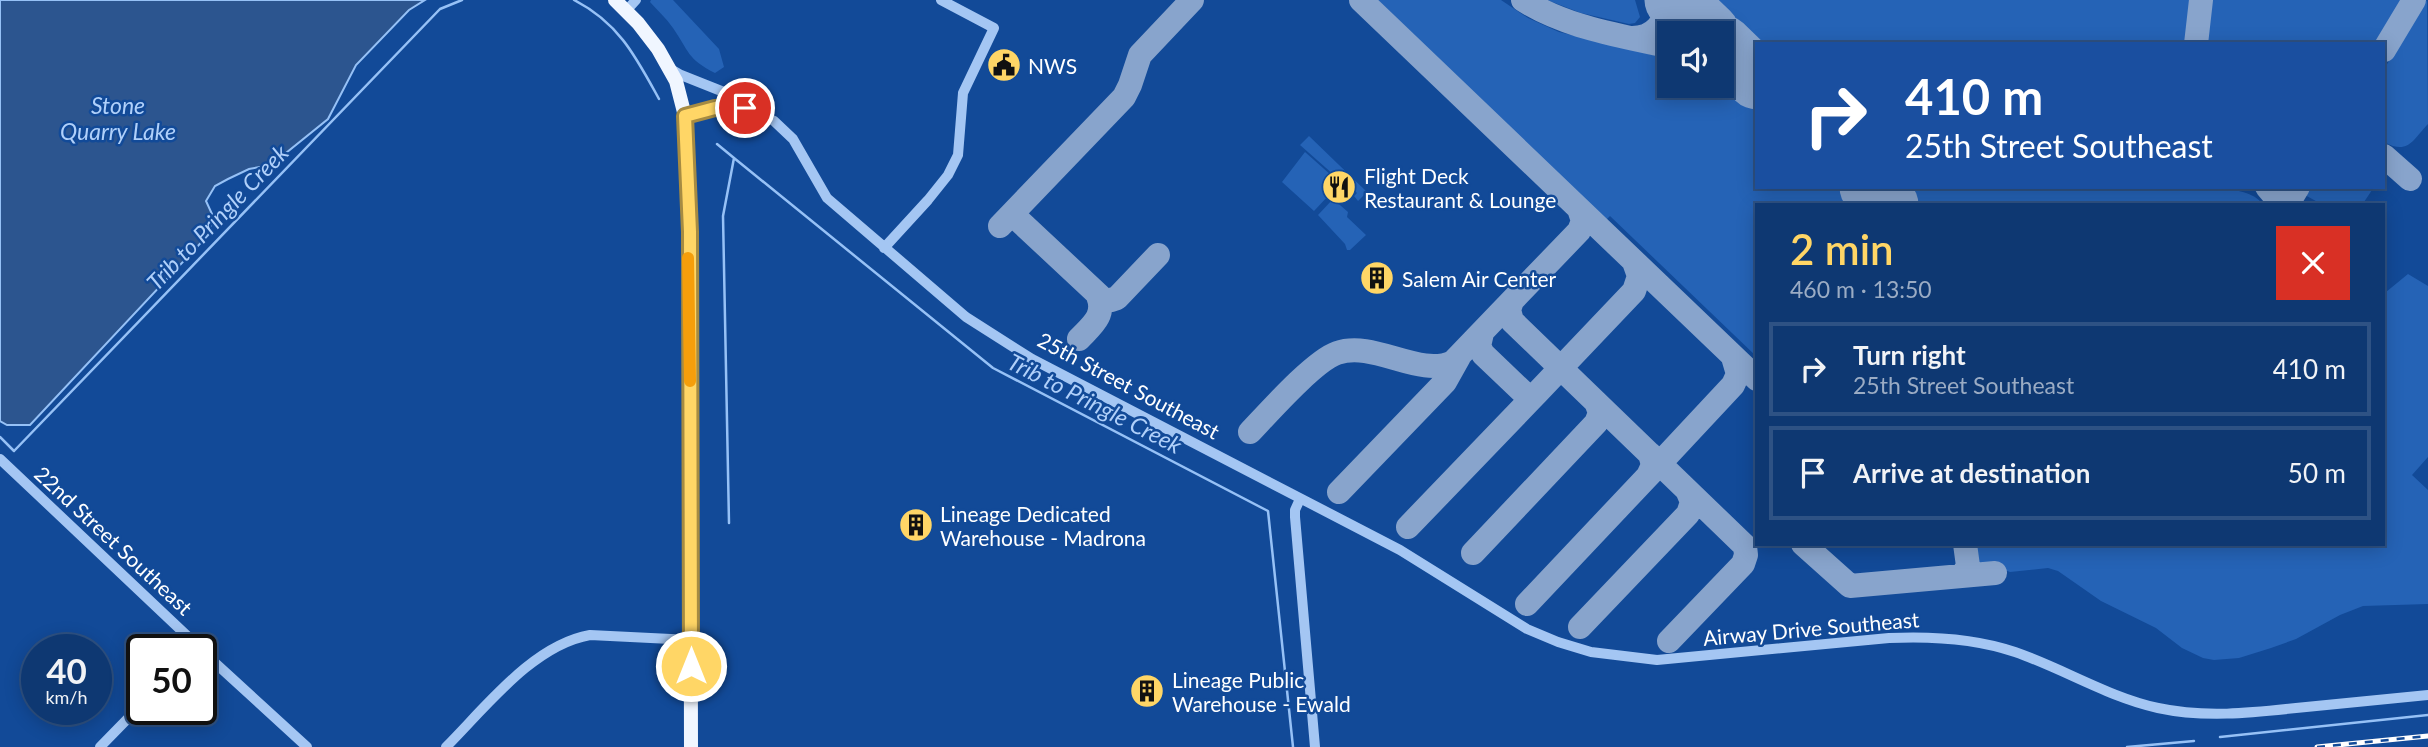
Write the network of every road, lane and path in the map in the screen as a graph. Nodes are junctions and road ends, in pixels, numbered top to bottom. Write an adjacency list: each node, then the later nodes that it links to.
1 (615, 0): 3 (main road)
2 (941, 0): 7 (street)
3 (631, 6): 4 (main road)
4 (669, 68): 5 (main road); 6 (street)
5 (685, 116): 6 (street, 25th Street Southeast); 11 (main road)
6 (774, 121): 7 (street, 25th Street Southeast)
7 (884, 248): 9 (street, 25th Street Southeast)
8 (0, 459): 10 (street, 22nd Street Southeast)
9 (1300, 499): 12 (street, 25th Street Southeast); 20 (street)
10 (183, 634)
11 (691, 640): 18 (street); 19 (main road)
12 (1604, 654): 14 (street, Airway Drive Southeast)
13 (217, 665): 17 (street, 22nd Street Southeast)
14 (2428, 695)
15 (126, 720): 16 (street)
16 (100, 747)
17 (307, 747)
18 (446, 747)
19 (691, 747)
20 (1315, 747)

